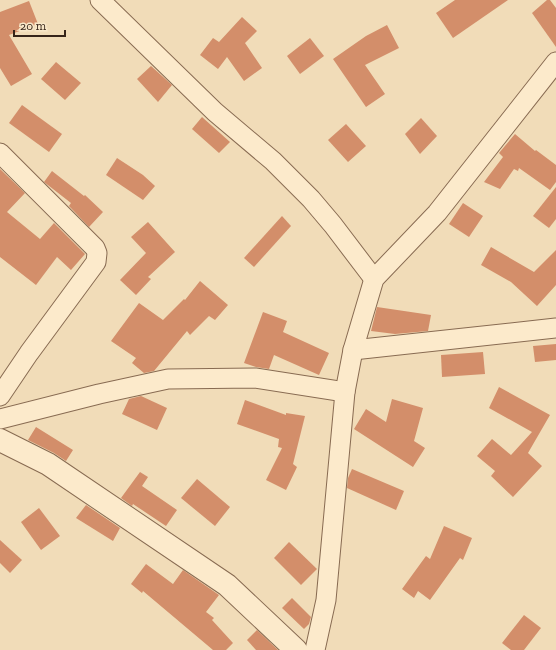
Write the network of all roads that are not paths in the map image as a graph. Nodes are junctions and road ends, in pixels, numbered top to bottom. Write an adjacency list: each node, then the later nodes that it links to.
1 (100, 0): 4 (street)
2 (556, 62): 4 (street)
3 (0, 152): 8 (street)
4 (374, 279): 6 (street)
5 (556, 328): 6 (street)
6 (353, 350): 7 (street)
7 (345, 392): 9 (street); 12 (street)
8 (0, 396)
9 (0, 419)
10 (0, 440): 11 (street)
11 (296, 650)
12 (315, 650)

